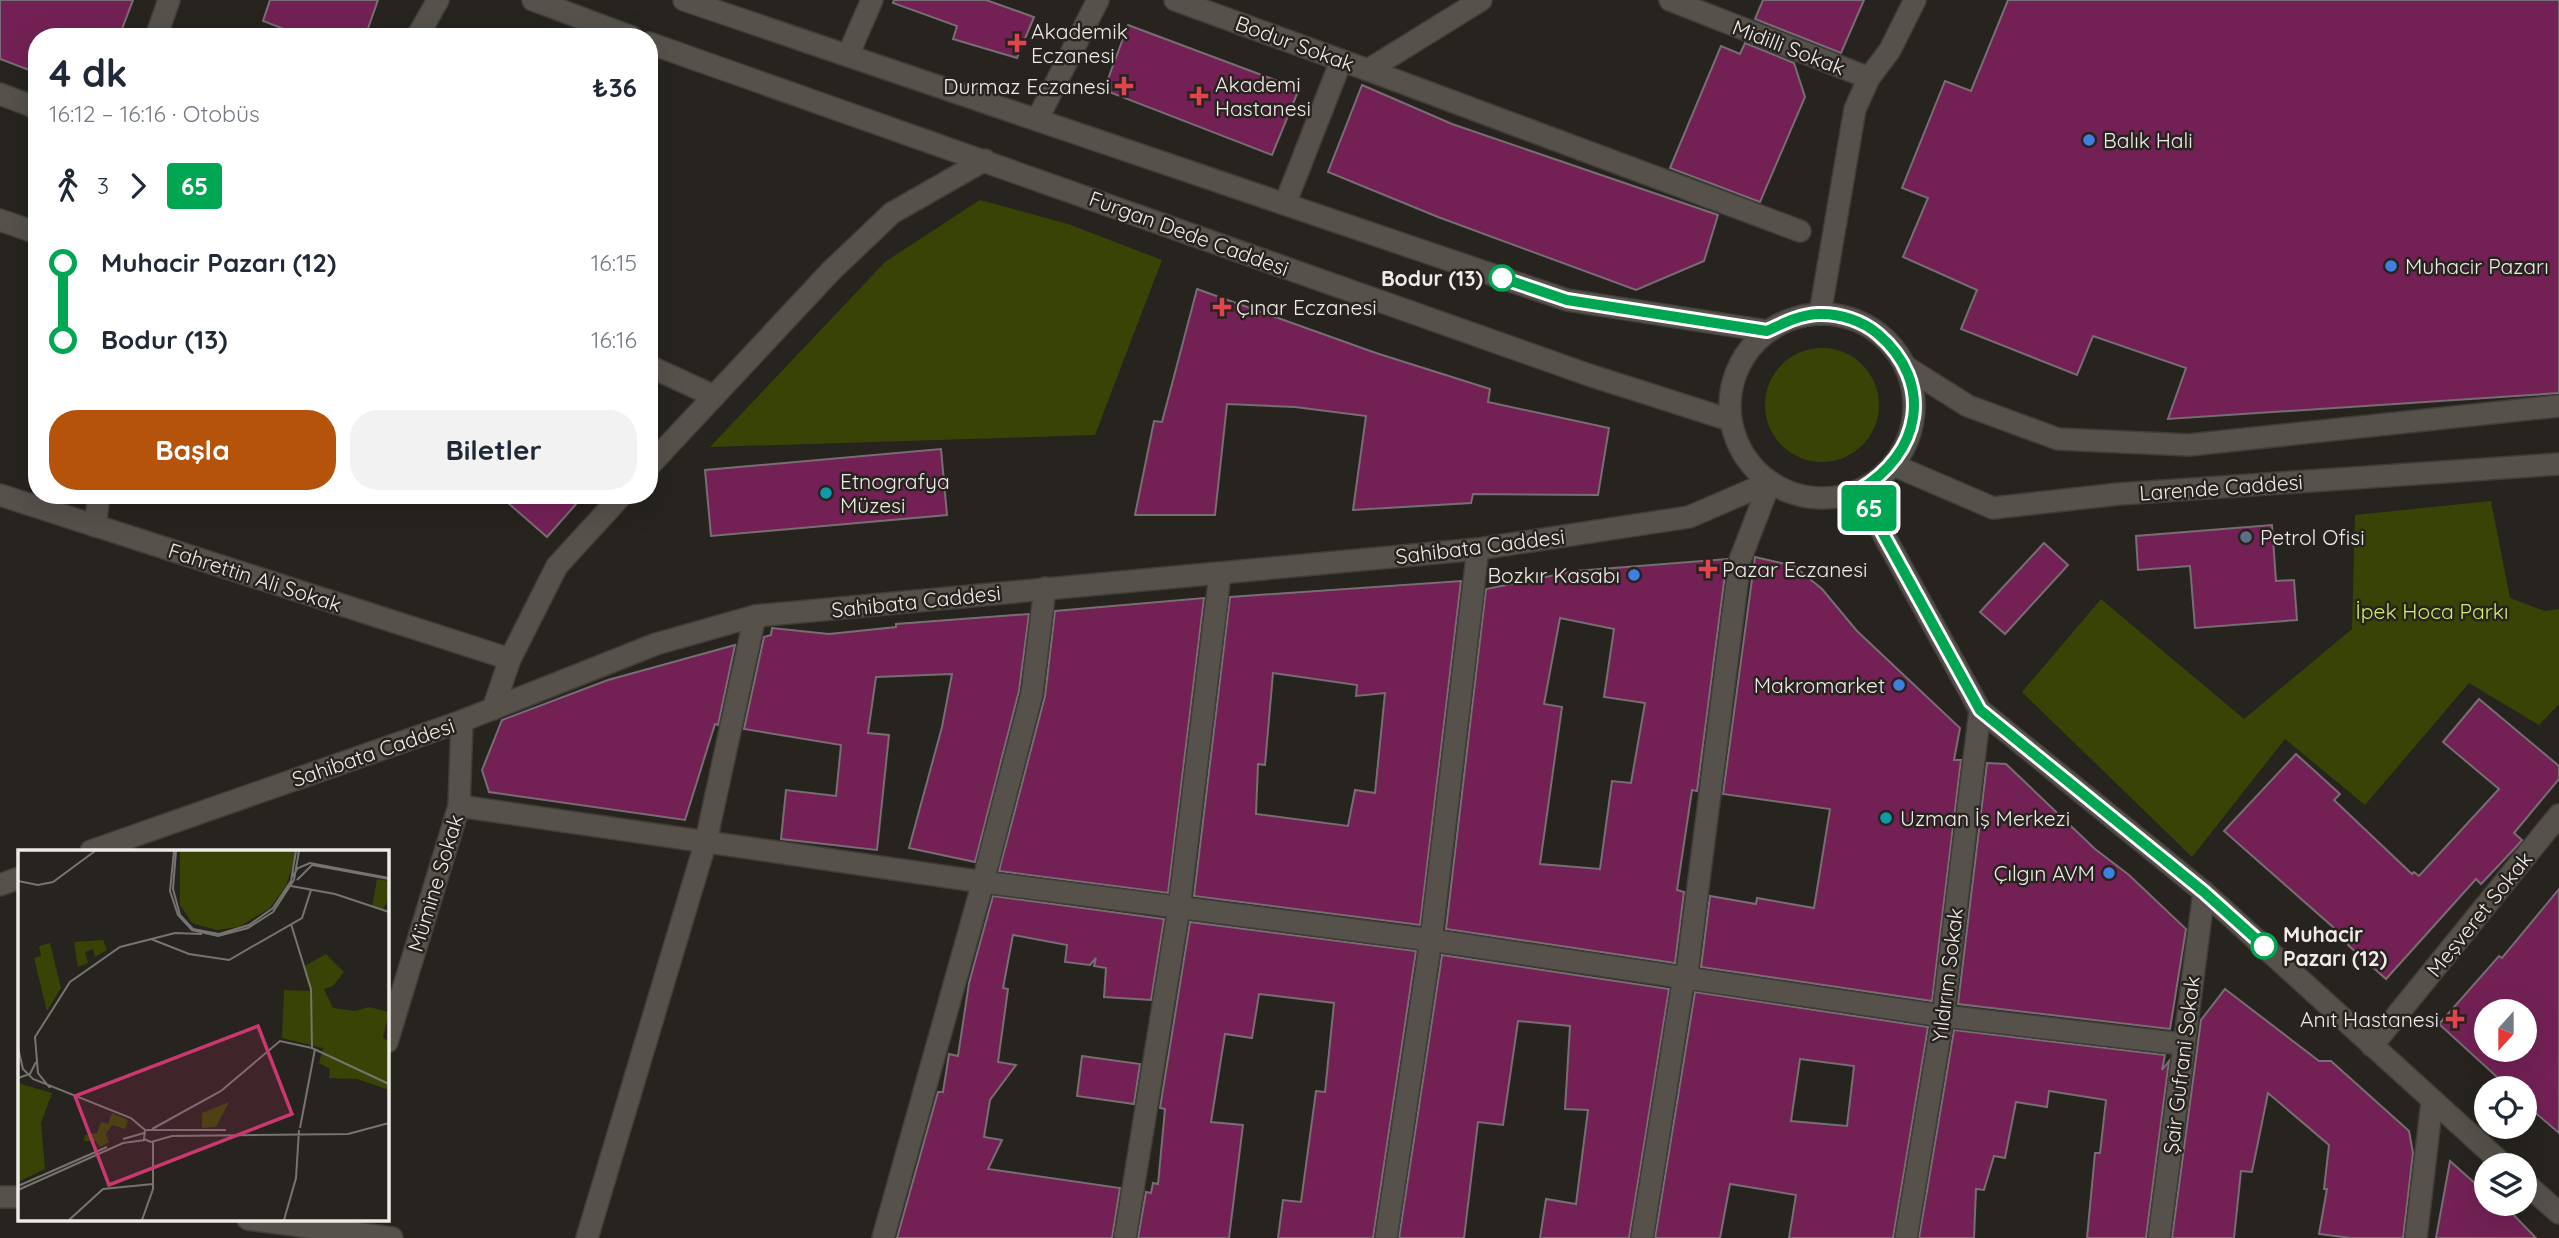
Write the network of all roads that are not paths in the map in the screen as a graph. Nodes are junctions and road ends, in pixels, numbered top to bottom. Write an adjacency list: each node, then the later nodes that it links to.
1 (169, 0): 12 (street)
2 (438, 0): 13 (street)
3 (533, 0): 14 (street)
4 (684, 0): 16 (street)
5 (872, 0): 16 (street)
6 (1072, 0): 11 (street)
7 (1175, 0): 17 (street, Bodur Sokak)
8 (1482, 0): 18 (street, Bodur Sokak)
9 (1670, 0): 19 (street, Midilli Sokak)
10 (1915, 0): 19 (street)
11 (1095, 4): 22 (street)
12 (159, 28)
13 (422, 28)
14 (608, 28)
15 (658, 46): 23 (street, Furgan Dede Caddesi)
16 (848, 55): 22 (street)
17 (1341, 61): 18 (street, Bodur Sokak); 24 (street)
18 (1368, 70): 27 (street)
19 (1869, 78): 28 (street)
20 (0, 94): 21 (street)
21 (28, 105)
22 (1038, 118): 24 (street)
23 (985, 160): 32 (street); 34 (street, Furgan Dede Caddesi)
24 (1285, 204): 29 (street)
25 (0, 220): 26 (street)
26 (28, 230)
27 (1800, 231)
28 (1820, 314): 29 (street); 30 (street)
29 (1767, 331): 34 (street)
30 (1906, 367): 33 (street); 37 (street)
31 (658, 370): 32 (street)
32 (714, 396): 35 (street)
33 (2559, 406)
34 (1730, 420): 38 (street)
35 (658, 456)
36 (2559, 464): 37 (street, Larende Caddesi)
37 (1893, 465): 39 (street)
38 (1770, 482): 39 (street); 44 (street, Sahibata Caddesi); 62 (street)
39 (1859, 490): 50 (street)
40 (0, 495): 43 (street, Fahrettin Ali Sokak)
41 (98, 504): 43 (street)
42 (614, 504): 48 (street)
43 (95, 526): 48 (street, Fahrettin Ali Sokak)
44 (1478, 549): 45 (street, Sahibata Caddesi); 61 (street)
45 (1220, 574): 46 (street, Sahibata Caddesi); 60 (street)
46 (1045, 588): 47 (street, Sahibata Caddesi); 57 (street)
47 (755, 616): 49 (street, Sahibata Caddesi); 54 (street)
48 (510, 659): 49 (street)
49 (493, 709): 51 (street, Sahibata Caddesi)
50 (1980, 710): 59 (street); 63 (street, Yıldırım Sokak)
51 (462, 721): 52 (street, Mümine Sokak); 55 (street, Sahibata Caddesi)
52 (459, 806): 54 (street); 64 (street, Mümine Sokak)
53 (2559, 815): 66 (street, Meşveret Sokak)
54 (706, 841): 57 (street); 76 (street)
55 (94, 850)
56 (18, 878): 58 (street)
57 (983, 882): 60 (street); 77 (street)
58 (0, 885)
59 (2204, 892): 65 (street, Şair Gufrani Sokak); 66 (street)
60 (1179, 908): 61 (street); 78 (street)
61 (1430, 940): 62 (street); 79 (street)
62 (1686, 980): 63 (street); 80 (street)
63 (1943, 1016): 65 (street); 81 (street, Yıldırım Sokak)
64 (388, 1039)
65 (2182, 1044): 82 (street, Şair Gufrani Sokak)
66 (2372, 1046): 67 (street)
67 (2432, 1102): 68 (street); 83 (street)
68 (2490, 1153)
69 (2537, 1193): 72 (street)
70 (0, 1197): 71 (street)
71 (18, 1198)
72 (2559, 1212)
73 (256, 1220): 74 (street)
74 (329, 1229): 75 (street)
75 (392, 1238)
76 (587, 1238)
77 (883, 1238)
78 (1125, 1238)
79 (1387, 1238)
80 (1642, 1238)
81 (1906, 1238)
82 (2160, 1238)
83 (2416, 1238)

